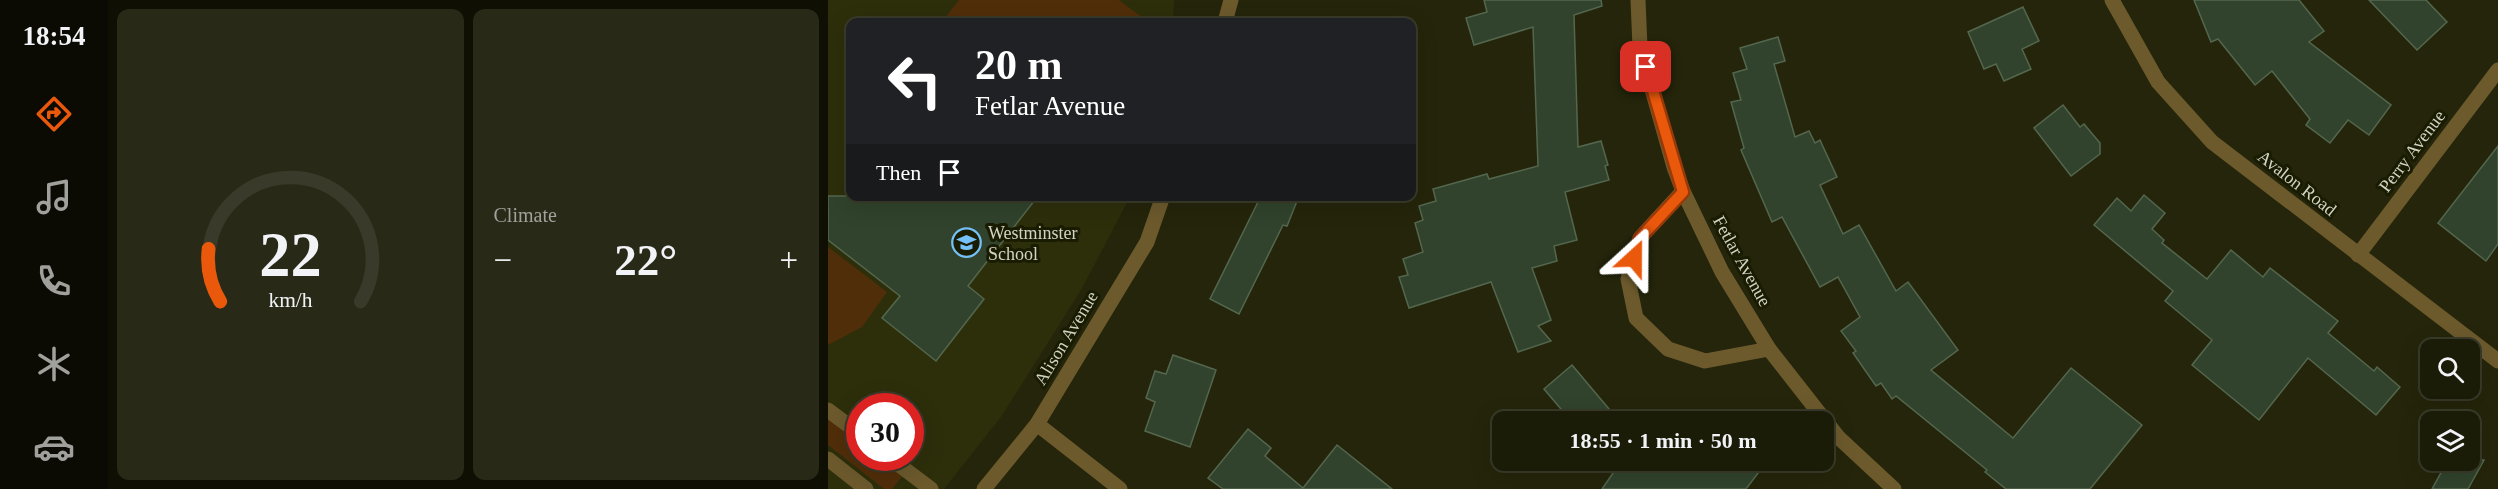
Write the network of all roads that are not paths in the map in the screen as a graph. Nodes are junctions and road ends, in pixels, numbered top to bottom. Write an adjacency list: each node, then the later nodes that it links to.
1 (1231, 0): 4 (street)
2 (1638, 0): 6 (street, Fetlar Avenue)
3 (2112, 0): 8 (street, Avalon Road)
4 (1226, 18)
5 (2498, 70): 8 (street, Perry Avenue)
6 (1683, 192): 9 (street, Fetlar Avenue); 9 (street)
7 (1161, 201): 13 (street, Alison Avenue)
8 (2358, 255): 10 (street, Avalon Road)
9 (1769, 349): 20 (street, Fetlar Avenue)
10 (2498, 361)
11 (828, 410): 12 (street)
12 (846, 424)
13 (1037, 424): 18 (street, Alison Avenue); 19 (street)
14 (828, 459): 16 (street)
15 (907, 471): 17 (street)
16 (866, 489)
17 (931, 489)
18 (984, 489)
19 (1120, 489)
20 (1894, 489)

